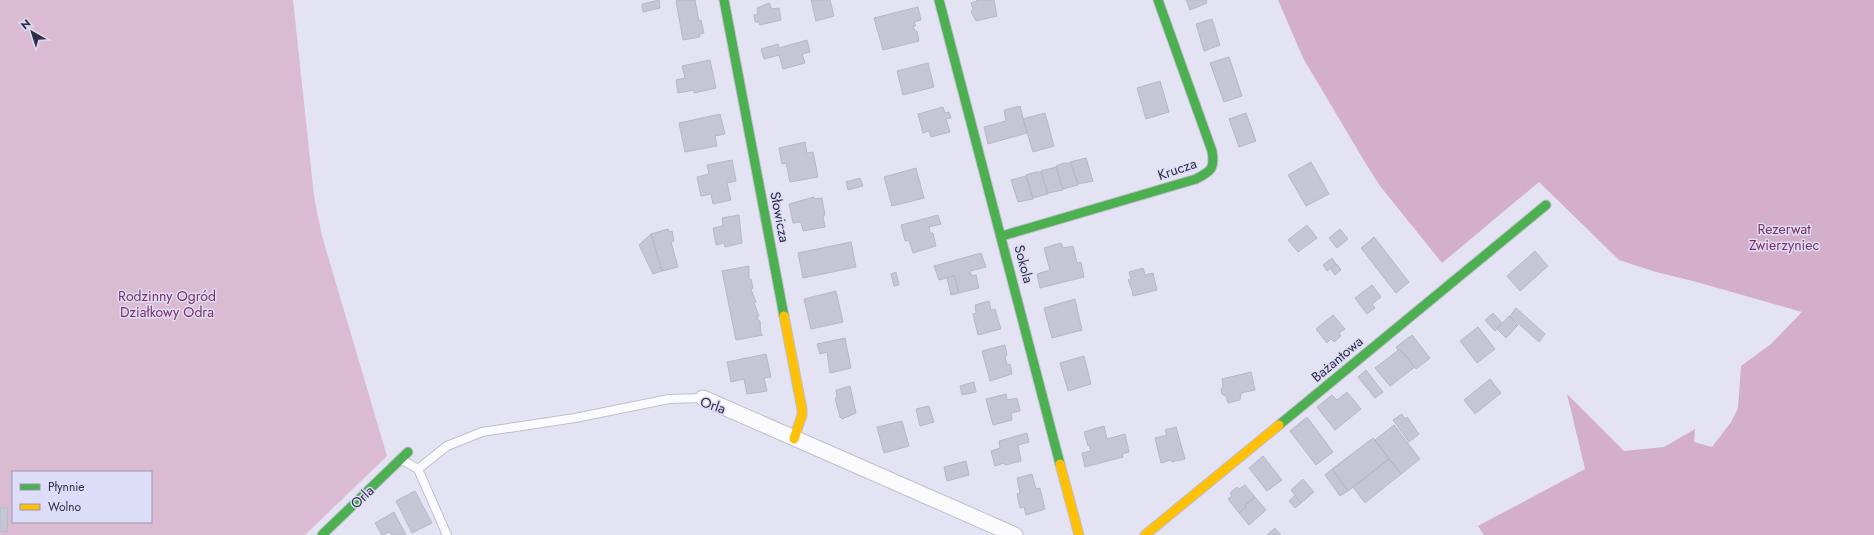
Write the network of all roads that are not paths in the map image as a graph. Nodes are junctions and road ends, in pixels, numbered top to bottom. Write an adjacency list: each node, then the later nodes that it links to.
1 (724, 0): 7 (street, Słowicza)
2 (940, 0): 5 (street, Sokola)
3 (1158, 0): 5 (street, Krucza)
4 (1546, 205): 15 (street, Bażantowa)
5 (1002, 236): 14 (street, Sokola)
6 (703, 398): 7 (street, Orla); 10 (lane, Orla)
7 (794, 439): 13 (street, Orla)
8 (408, 452): 9 (street, Orla)
9 (401, 460): 10 (lane); 11 (street, Orla)
10 (418, 469): 12 (lane)
11 (322, 535)
12 (447, 535)
13 (1015, 535)
14 (1079, 535)
15 (1145, 535)

